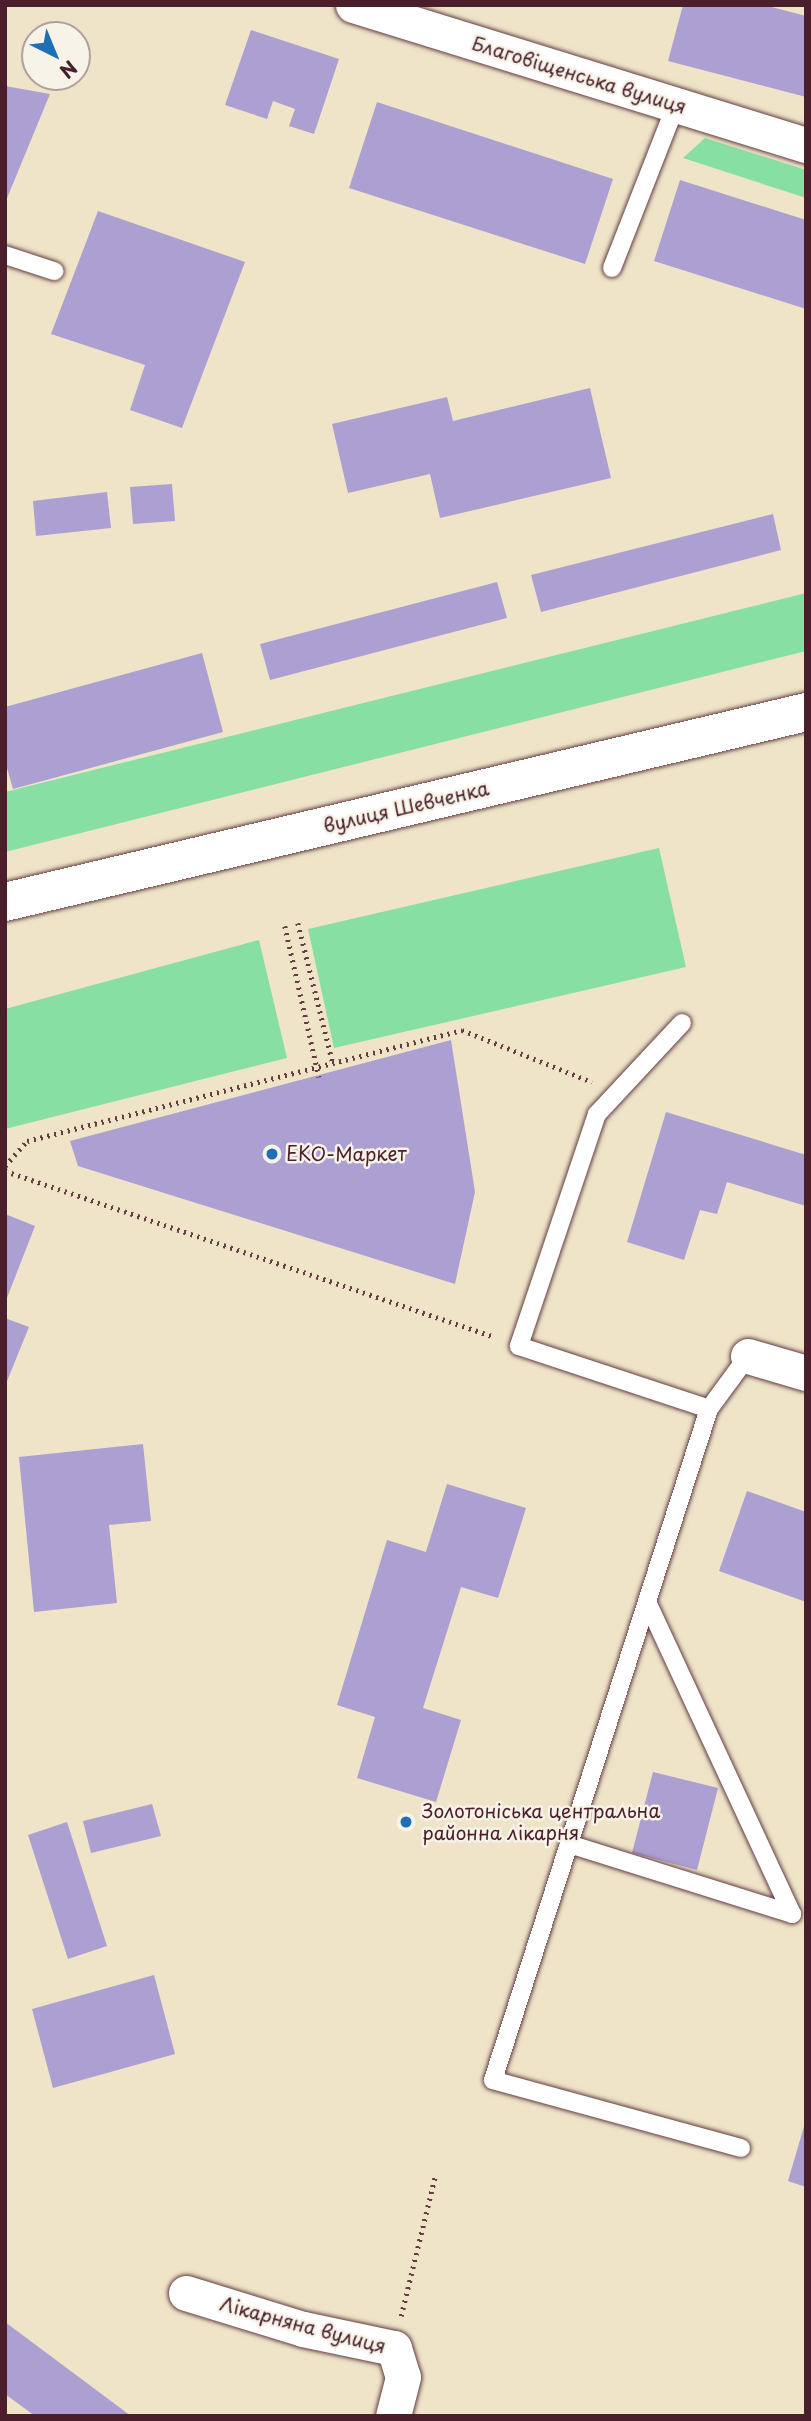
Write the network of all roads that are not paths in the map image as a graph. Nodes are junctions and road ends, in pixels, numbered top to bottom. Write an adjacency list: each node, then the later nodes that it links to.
1 (353, 5): 2 (street, Благовіщенська вулиця)
2 (676, 105): 3 (street, Благовіщенська вулиця); 5 (lane)
3 (806, 145)
4 (5, 255): 6 (lane)
5 (611, 268)
6 (54, 271)
7 (806, 712): 8 (main road, вулиця Шевченка)
8 (5, 902)
9 (682, 1023): 12 (lane)
10 (748, 1356): 11 (street); 12 (lane)
11 (806, 1373)
12 (709, 1409): 13 (lane)
13 (647, 1602): 14 (lane); 14 (lane)
14 (569, 1844): 15 (lane)
15 (741, 2148)
16 (186, 2293): 17 (street, Лікарняна вулиця)
17 (393, 2416)

